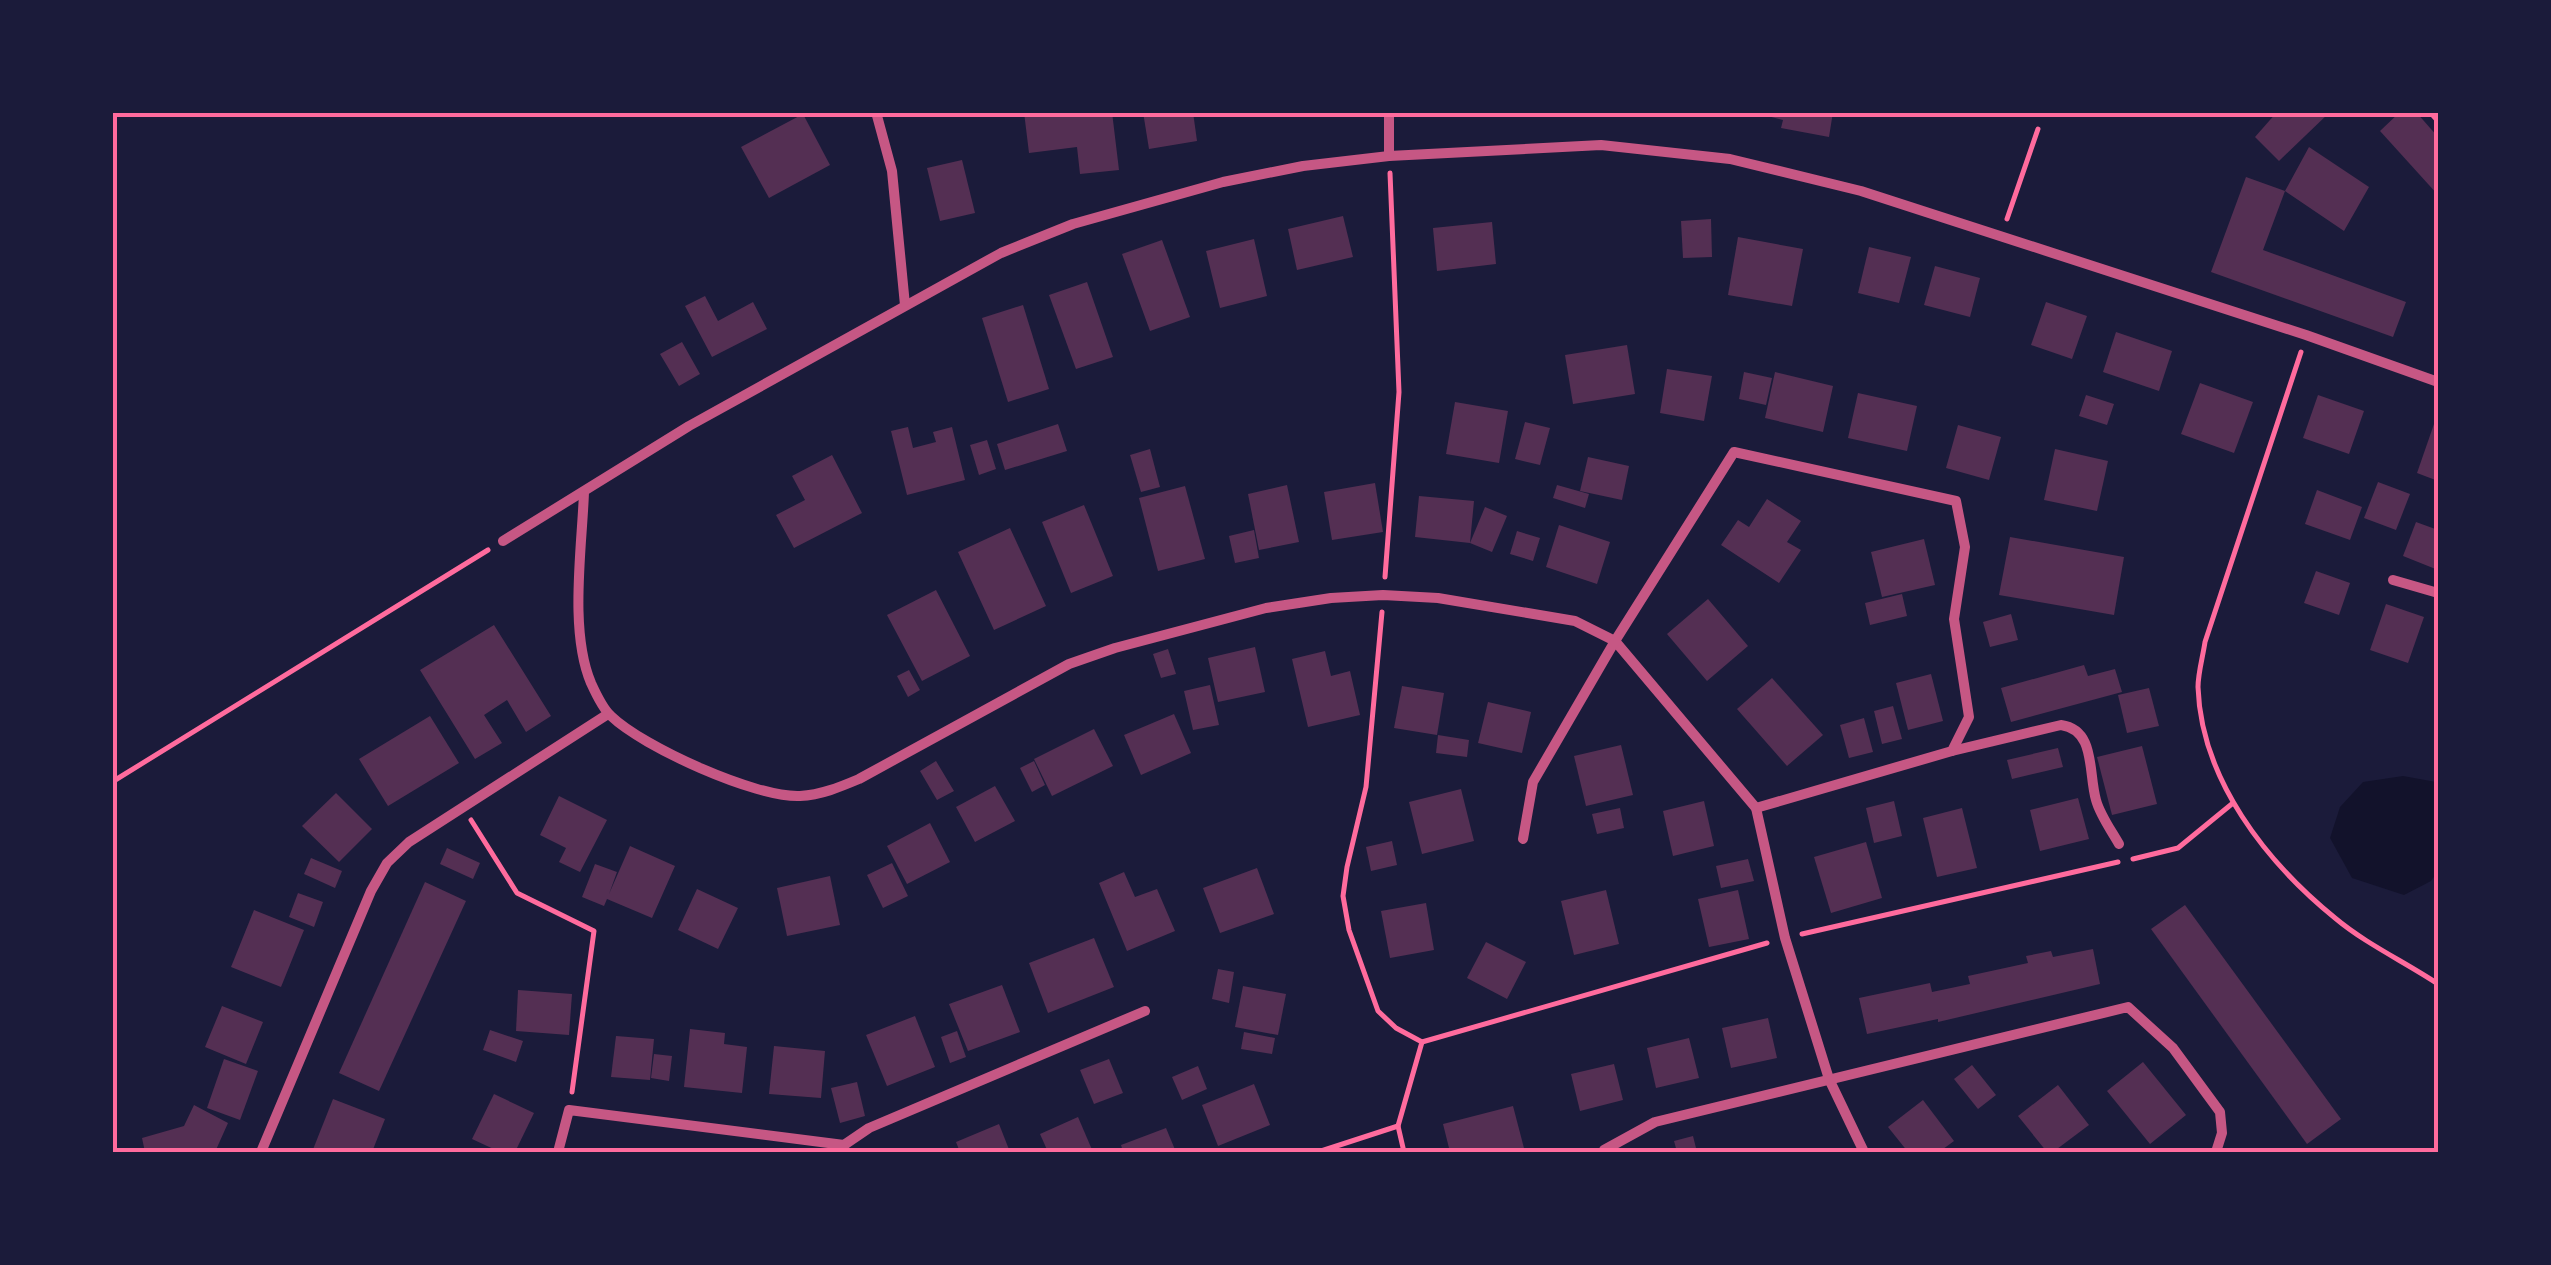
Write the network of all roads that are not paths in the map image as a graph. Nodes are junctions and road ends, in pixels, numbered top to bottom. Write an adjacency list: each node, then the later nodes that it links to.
1 (876, 112): 4 (street)
2 (1389, 112): 3 (street)
3 (1389, 156): 4 (street); 5 (street)
4 (905, 305): 6 (street)
5 (2438, 382)
6 (584, 492): 7 (street); 11 (street)
7 (502, 541)
8 (2393, 580): 9 (street)
9 (2438, 593)
10 (1615, 640): 11 (street); 12 (street); 13 (street); 14 (street)
11 (608, 714): 20 (street)
12 (1952, 751): 13 (street); 15 (street)
13 (1756, 808): 17 (street)
14 (1523, 839)
15 (2119, 844)
16 (1145, 1011): 18 (street)
17 (1830, 1079): 19 (street); 22 (street); 23 (street)
18 (843, 1148): 21 (street)
19 (1604, 1150)
20 (262, 1152)
21 (558, 1152)
22 (1864, 1152)
23 (2216, 1152)

